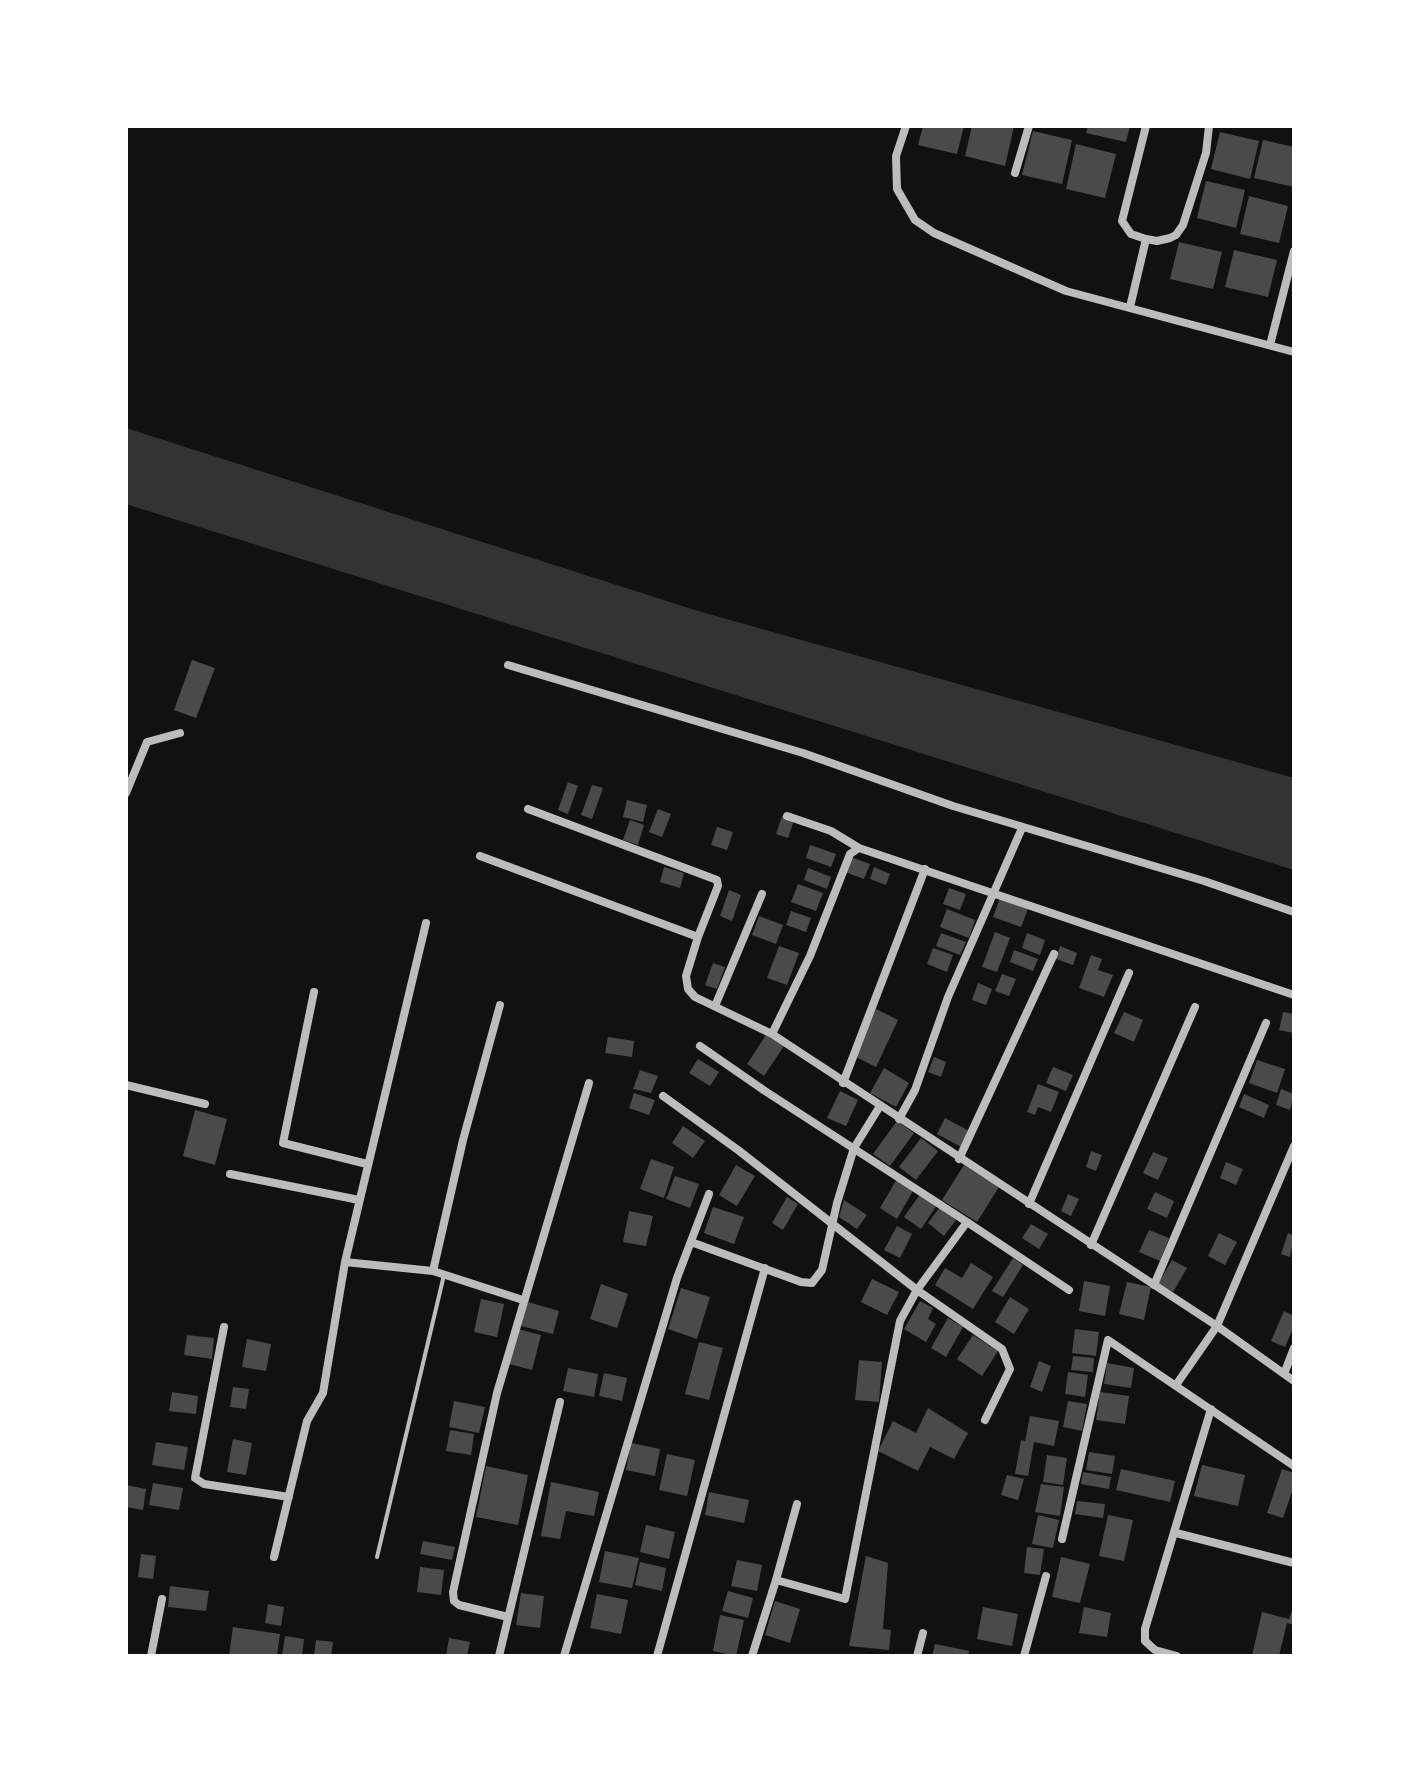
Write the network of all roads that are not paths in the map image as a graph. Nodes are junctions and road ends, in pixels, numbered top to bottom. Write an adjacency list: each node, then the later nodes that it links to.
1 (906, 126): 8 (street)
2 (1029, 126): 5 (street)
3 (1146, 126): 6 (street)
4 (1209, 126): 6 (street)
5 (1015, 173)
6 (1146, 239): 8 (street)
7 (1294, 251): 9 (street)
8 (1130, 307): 9 (street)
9 (1270, 345): 10 (street)
10 (1294, 352)
11 (508, 665): 16 (street)
12 (180, 733): 13 (street)
13 (126, 793)
14 (528, 809): 24 (street)
15 (787, 816): 17 (street)
16 (1022, 828): 20 (street); 22 (street)
17 (859, 848): 19 (street); 33 (street)
18 (480, 856): 24 (street)
19 (925, 869): 20 (street); 36 (street)
20 (995, 893): 28 (street); 41 (street)
21 (762, 894): 30 (street)
22 (1294, 912)
23 (426, 923): 45 (street)
24 (698, 937): 30 (street)
25 (1054, 954): 44 (street)
26 (1129, 973): 49 (street)
27 (314, 992): 45 (street)
28 (1294, 995)
29 (500, 1005): 56 (street)
30 (715, 1006): 33 (street)
31 (1195, 1007): 53 (street)
32 (1266, 1023): 58 (street)
33 (772, 1034): 36 (street)
34 (700, 1046): 43 (street)
35 (589, 1083): 61 (street)
36 (843, 1083): 40 (street)
37 (126, 1085): 39 (street)
38 (663, 1096): 51 (street)
39 (205, 1104)
40 (880, 1106): 41 (street); 43 (street)
41 (899, 1119): 44 (street)
42 (1294, 1146): 62 (street)
43 (854, 1148): 50 (street); 51 (street)
44 (959, 1159): 49 (street)
45 (367, 1164): 48 (street)
46 (230, 1174): 48 (street)
47 (709, 1194): 52 (street)
48 (359, 1200): 54 (street)
49 (1029, 1204): 53 (street)
50 (967, 1222): 59 (street); 60 (street)
51 (834, 1223): 55 (street); 59 (street)
52 (691, 1242): 55 (street); 86 (street)
53 (1091, 1245): 58 (street)
54 (345, 1262): 56 (street); 72 (street)
55 (765, 1268): 87 (street)
56 (433, 1271): 57 (street)
57 (444, 1275): 61 (street); 77 (lane)
58 (1154, 1285): 62 (street)
59 (917, 1290): 70 (street); 80 (street)
60 (1069, 1290)
61 (523, 1300): 82 (street)
62 (1217, 1326): 65 (street); 67 (street)
63 (224, 1327): 72 (street)
64 (1294, 1348): 65 (street)
65 (1284, 1374): 66 (street)
66 (1294, 1381)
67 (1176, 1385): 69 (street); 75 (street)
68 (560, 1402): 82 (street)
69 (1211, 1409): 71 (street); 74 (street)
70 (985, 1420)
71 (1294, 1466)
72 (289, 1497): 76 (street)
73 (797, 1504): 80 (street)
74 (1176, 1533): 78 (street); 91 (street)
75 (1062, 1539)
76 (274, 1557)
77 (377, 1557)
78 (1294, 1563)
79 (1046, 1576): 90 (street)
80 (776, 1580): 88 (street)
81 (162, 1599): 84 (street)
82 (508, 1617): 85 (street)
83 (923, 1633): 89 (street)
84 (151, 1656)
85 (499, 1656)
86 (564, 1656)
87 (657, 1656)
88 (752, 1656)
89 (917, 1656)
90 (1024, 1656)
91 (1177, 1656)

